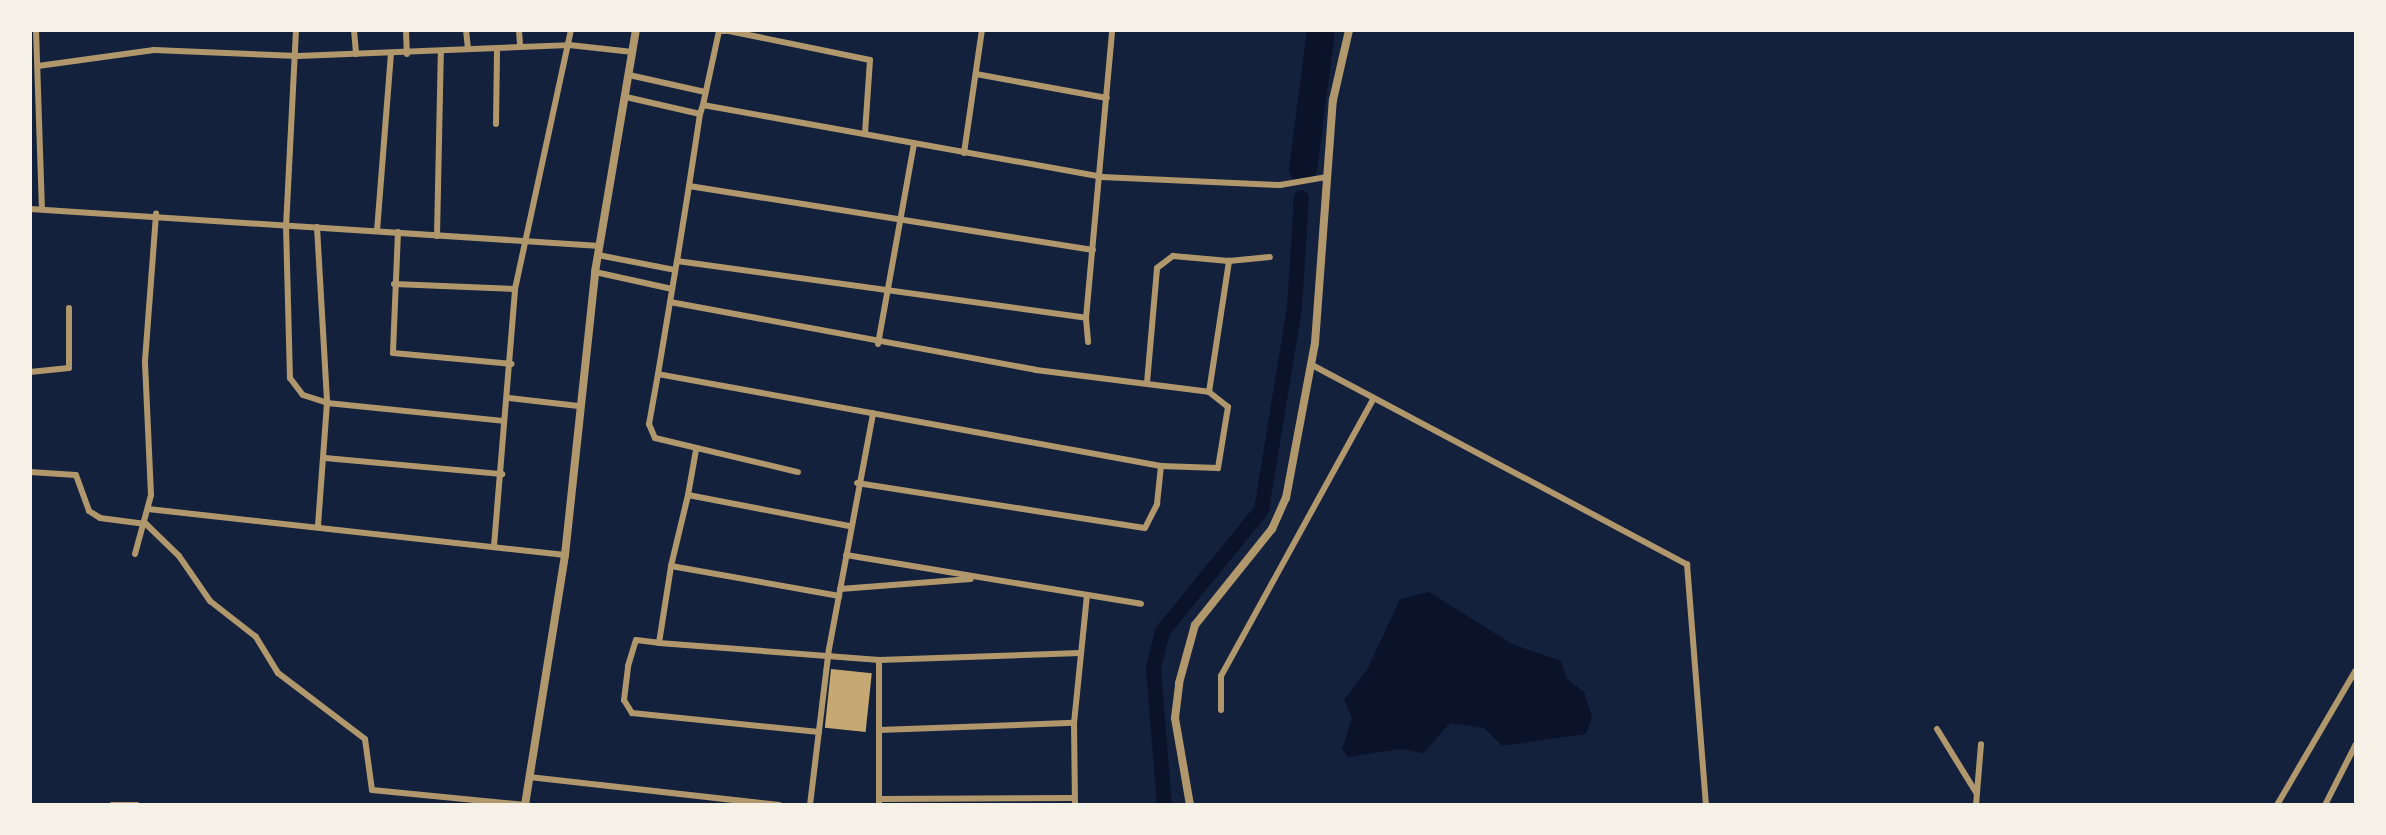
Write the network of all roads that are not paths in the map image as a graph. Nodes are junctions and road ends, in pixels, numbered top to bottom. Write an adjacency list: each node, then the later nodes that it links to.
1 (36, 30): 22 (street)
2 (296, 30): 21 (street)
3 (354, 30): 18 (street)
4 (406, 30): 20 (street)
5 (466, 30): 15 (street)
6 (519, 30): 13 (street)
7 (571, 30): 12 (street)
8 (636, 30): 17 (street)
9 (982, 30): 23 (street)
10 (1112, 30): 27 (street)
11 (1350, 30): 35 (street)
12 (569, 45): 13 (street); 17 (street); 46 (street)
13 (520, 46): 14 (street)
14 (498, 48): 15 (street); 30 (street)
15 (468, 49): 16 (street)
16 (441, 52): 20 (street); 45 (street)
17 (633, 52): 24 (street)
18 (356, 54): 19 (street); 21 (street)
19 (391, 54): 20 (street); 43 (street)
20 (408, 54)
21 (298, 56): 22 (street); 41 (street)
22 (38, 66): 37 (street)
23 (976, 74): 27 (street); 33 (street)
24 (630, 75): 25 (street); 26 (street)
25 (706, 92): 28 (street); 31 (street)
26 (626, 98): 29 (street); 47 (street)
27 (1107, 98): 34 (street)
28 (703, 105): 29 (street); 31 (street)
29 (700, 114): 36 (street)
30 (496, 124)
31 (865, 134): 32 (street)
32 (914, 143): 33 (street); 40 (street)
33 (964, 153): 34 (street)
34 (1102, 177): 35 (street); 48 (street)
35 (1327, 177): 63 (street)
36 (689, 186): 40 (street); 51 (street)
37 (42, 208): 38 (street); 39 (street)
38 (30, 209)
39 (156, 213): 41 (street); 82 (street)
40 (903, 220): 48 (street); 56 (street)
41 (286, 226): 42 (street); 70 (street)
42 (317, 228): 43 (street); 70 (street)
43 (378, 230): 44 (street)
44 (398, 232): 45 (street); 53 (street)
45 (437, 236): 46 (street)
46 (530, 236): 47 (street); 54 (street)
47 (599, 250): 51 (street); 52 (street)
48 (1093, 250): 59 (street)
49 (1270, 257): 50 (street)
50 (1230, 261): 66 (street); 67 (street)
51 (676, 265): 55 (street); 56 (street)
52 (596, 272): 55 (street); 71 (street)
53 (394, 284): 54 (street); 62 (street)
54 (515, 289): 62 (street)
55 (672, 289): 57 (street)
56 (888, 290): 59 (street); 61 (street)
57 (670, 302): 61 (street); 65 (street)
58 (69, 308): 64 (street)
59 (1086, 318): 60 (street)
60 (1088, 342)
61 (878, 344): 66 (street)
62 (511, 364): 68 (street)
63 (1312, 365): 69 (street); 116 (street)
64 (30, 372)
65 (658, 374): 72 (street); 74 (street)
66 (1147, 383): 67 (street)
67 (1209, 392): 76 (street)
68 (509, 398): 71 (street); 73 (street)
69 (1374, 398): 100 (street); 117 (street)
70 (328, 403): 73 (street); 75 (street)
71 (579, 406): 88 (street)
72 (873, 412): 76 (street); 80 (street)
73 (502, 420): 79 (street)
74 (696, 450): 78 (street); 81 (street)
75 (325, 458): 79 (street); 84 (street)
76 (1161, 466): 80 (street)
77 (30, 472): 83 (street)
78 (798, 472)
79 (502, 474): 86 (street)
80 (857, 482): 85 (street)
81 (688, 495): 85 (street); 90 (street)
82 (148, 509): 83 (street); 84 (street)
83 (146, 524): 87 (street); 113 (street)
84 (318, 525): 86 (street)
85 (849, 526): 89 (street)
86 (494, 546): 88 (street)
87 (135, 554)
88 (565, 555): 107 (street)
89 (846, 555): 91 (street); 92 (street)
90 (671, 566): 92 (street); 95 (street)
91 (982, 578): 92 (street); 93 (street)
92 (840, 592): 97 (street)
93 (1086, 596): 94 (street); 96 (street)
94 (1140, 604)
95 (659, 643): 97 (street); 104 (street)
96 (1080, 653): 98 (street); 101 (street)
97 (828, 658): 98 (street); 104 (street)
98 (879, 660): 103 (street)
99 (2356, 670): 119 (street)
100 (1221, 710)
101 (1074, 723): 103 (street); 109 (street)
102 (1937, 729): 108 (street)
103 (879, 730): 110 (street)
104 (819, 732): 115 (street)
105 (1981, 744): 108 (street)
106 (2356, 744): 120 (street)
107 (529, 777): 113 (street); 114 (street)
108 (1978, 794): 118 (street)
109 (1074, 801): 110 (street)
110 (880, 802)
111 (112, 805): 112 (street)
112 (137, 805)
113 (525, 805)
114 (778, 805)
115 (810, 805)
116 (1190, 805)
117 (1706, 805)
118 (1976, 805)
119 (2277, 805)
120 (2325, 805)

